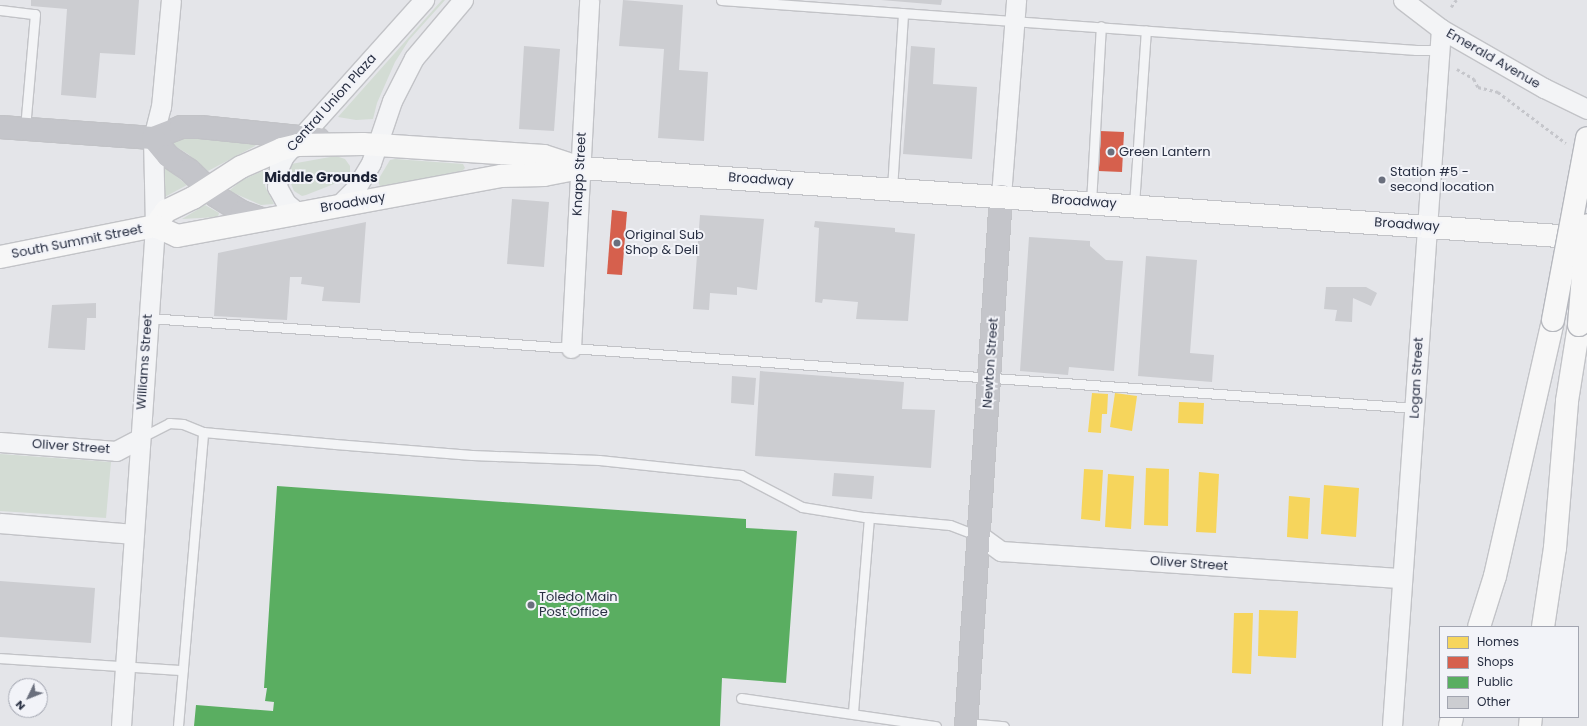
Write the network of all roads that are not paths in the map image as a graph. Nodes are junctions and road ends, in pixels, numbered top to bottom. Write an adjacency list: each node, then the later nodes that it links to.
1 (171, 0): 19 (street, Williams Street)
2 (424, 0): 21 (street, Central Union Plaza)
3 (463, 0): 22 (street)
4 (589, 0): 23 (street, Knapp Street)
5 (721, 0): 8 (lane)
6 (1016, 0): 11 (street, Newton Street)
7 (1403, 0): 13 (street, Emerald Avenue)
8 (770, 2): 10 (lane)
9 (0, 10): 18 (lane)
10 (903, 13): 11 (lane); 25 (lane)
11 (1014, 20): 12 (lane); 26 (street, Newton Street)
12 (1101, 26): 14 (lane); 27 (lane)
13 (1442, 29): 15 (street, Logan Street); 16 (street, Emerald Avenue)
14 (1146, 30): 15 (lane); 28 (lane)
15 (1438, 50): 34 (street, Logan Street)
16 (1587, 110)
17 (0, 127): 18 (street)
18 (25, 129): 19 (street)
19 (153, 138): 21 (street); 24 (street); 33 (street, Williams Street)
20 (1578, 141): 49 (main road, bridge)
21 (296, 142): 22 (main road, South Summit Street); 24 (main road, South Summit Street); 30 (street, Central Union Plaza)
22 (371, 144): 23 (main road, Broadway); 29 (street)
23 (581, 168): 25 (main road, Broadway); 29 (main road, Broadway); 38 (street, Knapp Street)
24 (207, 188): 31 (street); 33 (main road, South Summit Street)
25 (892, 189): 26 (main road, Broadway)
26 (1001, 196): 27 (main road, Broadway); 39 (street, Newton Street)
27 (1091, 203): 28 (main road, Broadway)
28 (1134, 205): 34 (main road, Broadway)
29 (338, 206): 30 (main road, Broadway)
30 (298, 213): 31 (main road, Broadway)
31 (264, 220): 33 (main road, South Summit Street)
32 (1587, 225): 50 (main road, bridge)
33 (155, 226): 36 (main road, South Summit Street); 37 (street, Williams Street)
34 (1426, 226): 35 (main road, Broadway); 40 (street, Logan Street)
35 (1587, 238)
36 (0, 257)
37 (148, 318): 38 (lane); 42 (street, Williams Street)
38 (570, 348): 39 (lane)
39 (990, 378): 40 (lane); 47 (street, Newton Street)
40 (1415, 408): 48 (street, Logan Street)
41 (203, 432): 42 (lane); 44 (lane); 53 (lane)
42 (139, 439): 43 (street, Oliver Street); 46 (street, Williams Street)
43 (0, 442)
44 (869, 518): 47 (lane); 55 (lane)
45 (0, 523): 46 (street)
46 (134, 534): 52 (street, Williams Street)
47 (980, 536): 48 (street, Oliver Street); 56 (street, Newton Street)
48 (1402, 578): 61 (street, Logan Street)
49 (1479, 626)
50 (1543, 626)
51 (0, 658): 52 (lane)
52 (125, 667): 53 (lane); 57 (street, Williams Street)
53 (183, 670): 58 (lane)
54 (741, 698): 55 (lane)
55 (854, 712): 59 (lane)
56 (966, 725): 60 (lane)
57 (121, 726)
58 (178, 726)
59 (936, 726)
60 (1004, 726)
61 (1392, 726)

